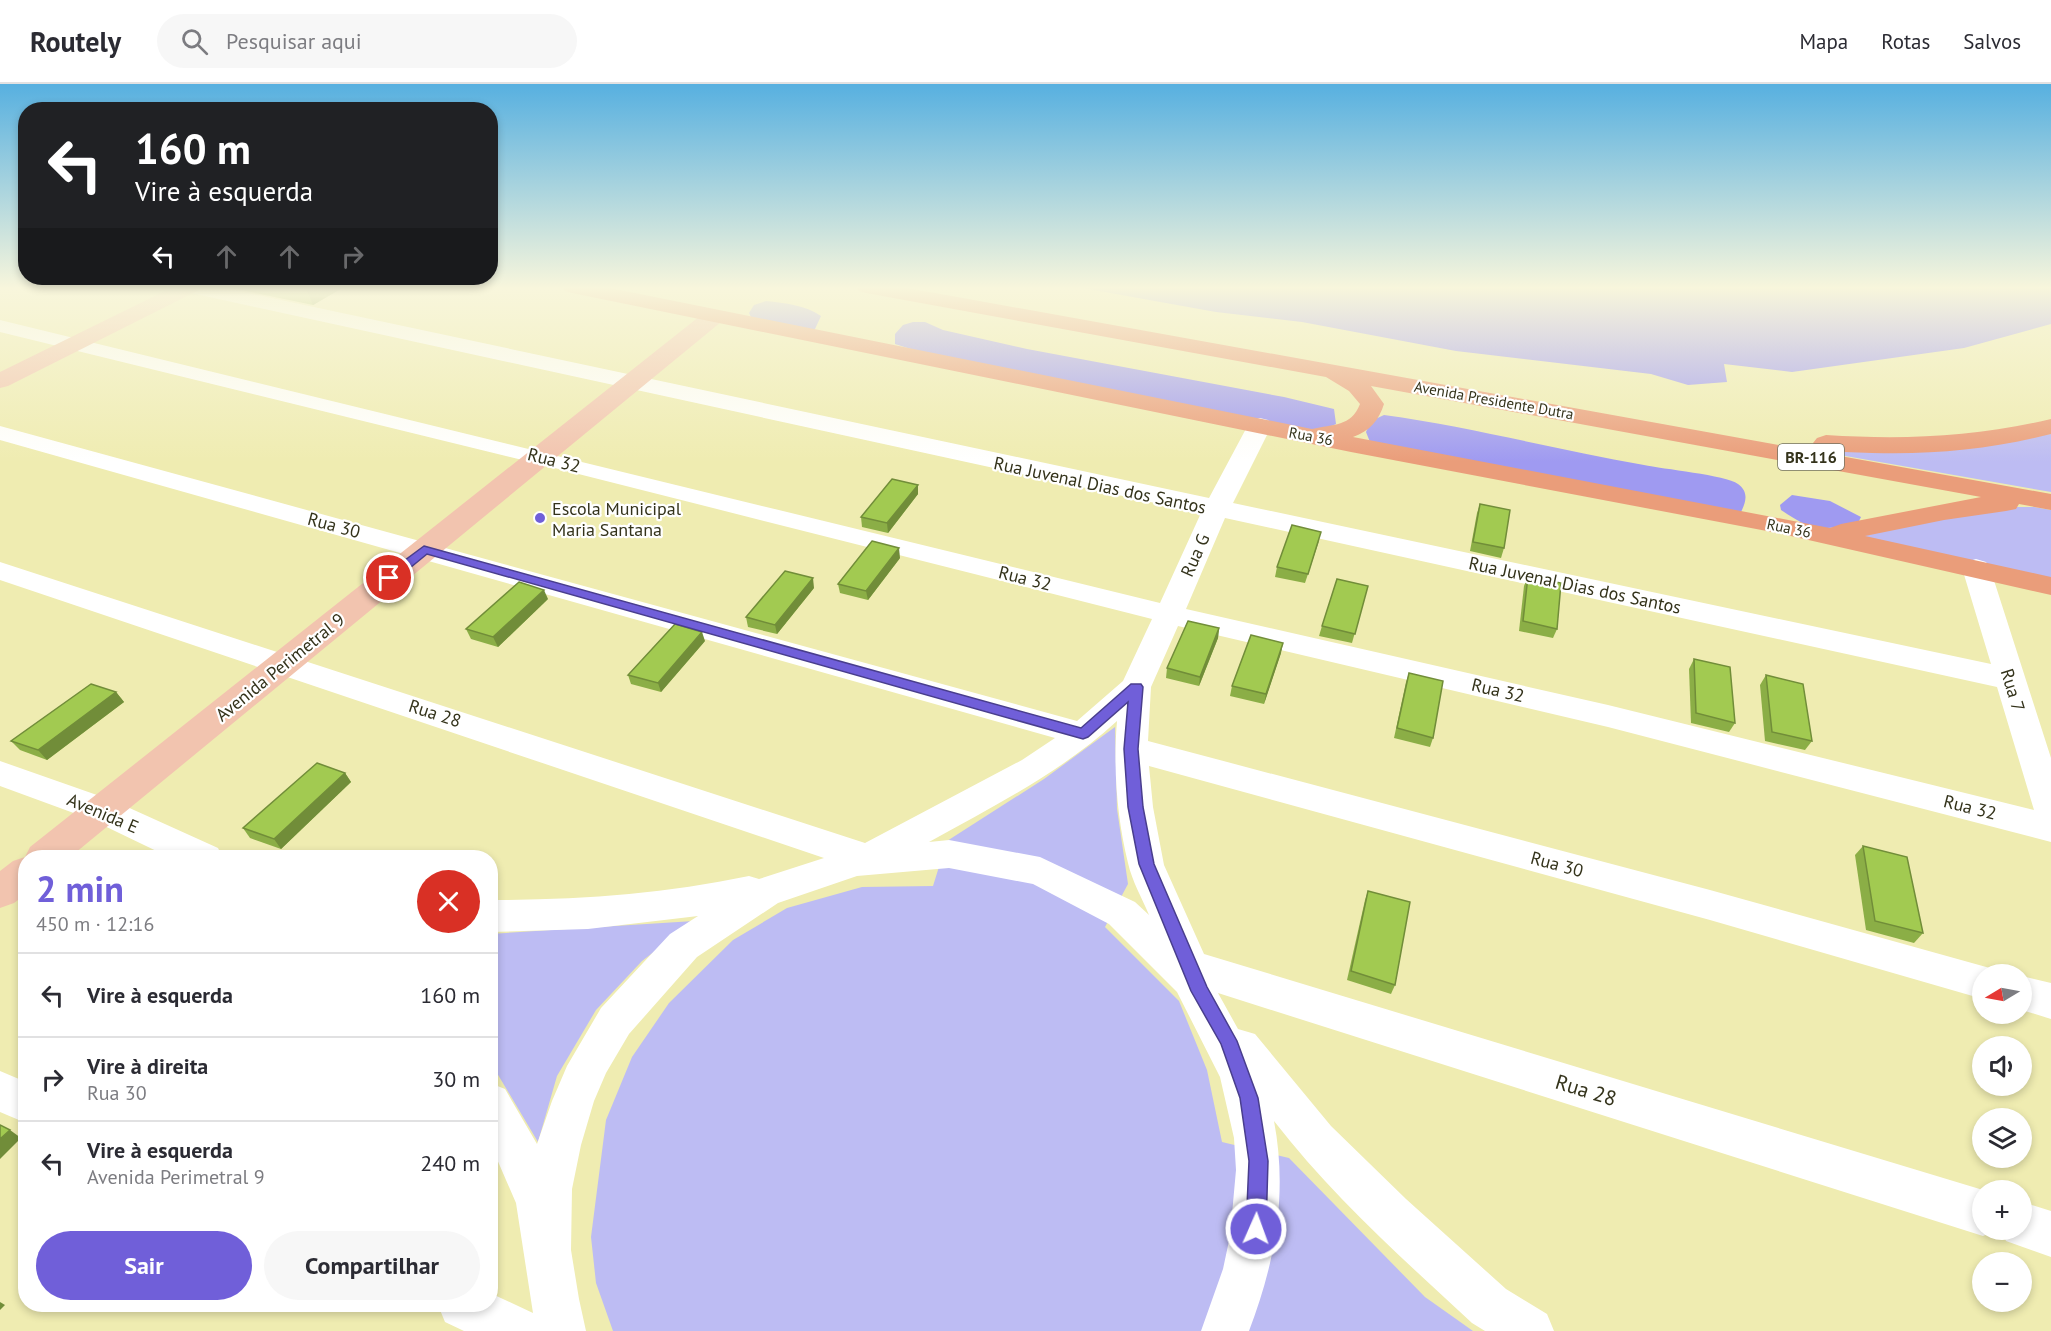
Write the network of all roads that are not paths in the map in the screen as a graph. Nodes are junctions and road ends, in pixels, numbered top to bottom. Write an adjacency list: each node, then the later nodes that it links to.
1 (72, 345): 8 (main road)
2 (79, 345): 15 (street, Rua 32)
3 (457, 345): 9 (street, Rua Juvenal Dias dos Santos)
4 (678, 345): 9 (main road, Avenida Perimetral 9)
5 (856, 345): 11 (highway, Rua 36)
6 (1188, 345): 7 (highway, Avenida Presidente Dutra / BR-116)
7 (1314, 368): 10 (highway, Avenida Presidente Dutra / BR-116); 14 (highway)
8 (0, 381)
9 (630, 383): 15 (main road, Avenida Perimetral 9); 17 (street, Rua Juvenal Dias dos Santos)
10 (1572, 413): 12 (highway); 16 (highway, Avenida Presidente Dutra / BR-116)
11 (1260, 425): 14 (highway, Rua 36); 17 (street, Rua G)
12 (2051, 426)
13 (0, 433): 19 (street, Rua 30)
14 (1307, 435): 18 (highway, Rua 36)
15 (540, 457): 19 (main road, Avenida Perimetral 9); 23 (street, Rua 32)
16 (2051, 502): 18 (highway)
17 (1216, 510): 23 (street, Rua G); 25 (street, Rua Juvenal Dias dos Santos)
18 (1821, 535): 20 (highway, Rua 36)
19 (424, 549): 24 (main road, Avenida Perimetral 9); 27 (street, Rua 30)
20 (1976, 568): 22 (highway, Rua 36); 25 (street, Rua 7)
21 (0, 571): 24 (street, Rua 28)
22 (2051, 586)
23 (1168, 614): 26 (street, Rua G); 32 (street, Rua 32)
24 (284, 663): 30 (main road, Avenida Perimetral 9); 35 (street, Rua 28)
25 (2010, 680): 31 (street, Rua 7)
26 (1136, 687): 27 (street); 28 (street)
27 (1083, 734): 35 (street)
28 (1131, 749): 40 (street); 41 (street, Rua 30)
29 (0, 773): 30 (street, Avenida E)
30 (102, 810): 33 (main road, Avenida Perimetral 9); 34 (street, Avenida E)
31 (2051, 811)
32 (2051, 828)
33 (53, 850)
34 (187, 850)
35 (868, 858): 37 (street); 40 (street)
36 (18, 878): 38 (main road)
37 (782, 883): 39 (street); 50 (street)
38 (0, 892)
39 (498, 916)
40 (1195, 979): 47 (street, Rua 28); 54 (street); 55 (street)
41 (1972, 979)
42 (2032, 996): 43 (street)
43 (2051, 1001)
44 (0, 1091): 45 (street)
45 (18, 1099)
46 (498, 1114): 50 (street)
47 (1972, 1210)
48 (2032, 1228): 49 (street)
49 (2051, 1234)
50 (548, 1254): 53 (street)
51 (477, 1312): 52 (street)
52 (518, 1331)
53 (562, 1331)
54 (1225, 1331)
55 (1530, 1331)

